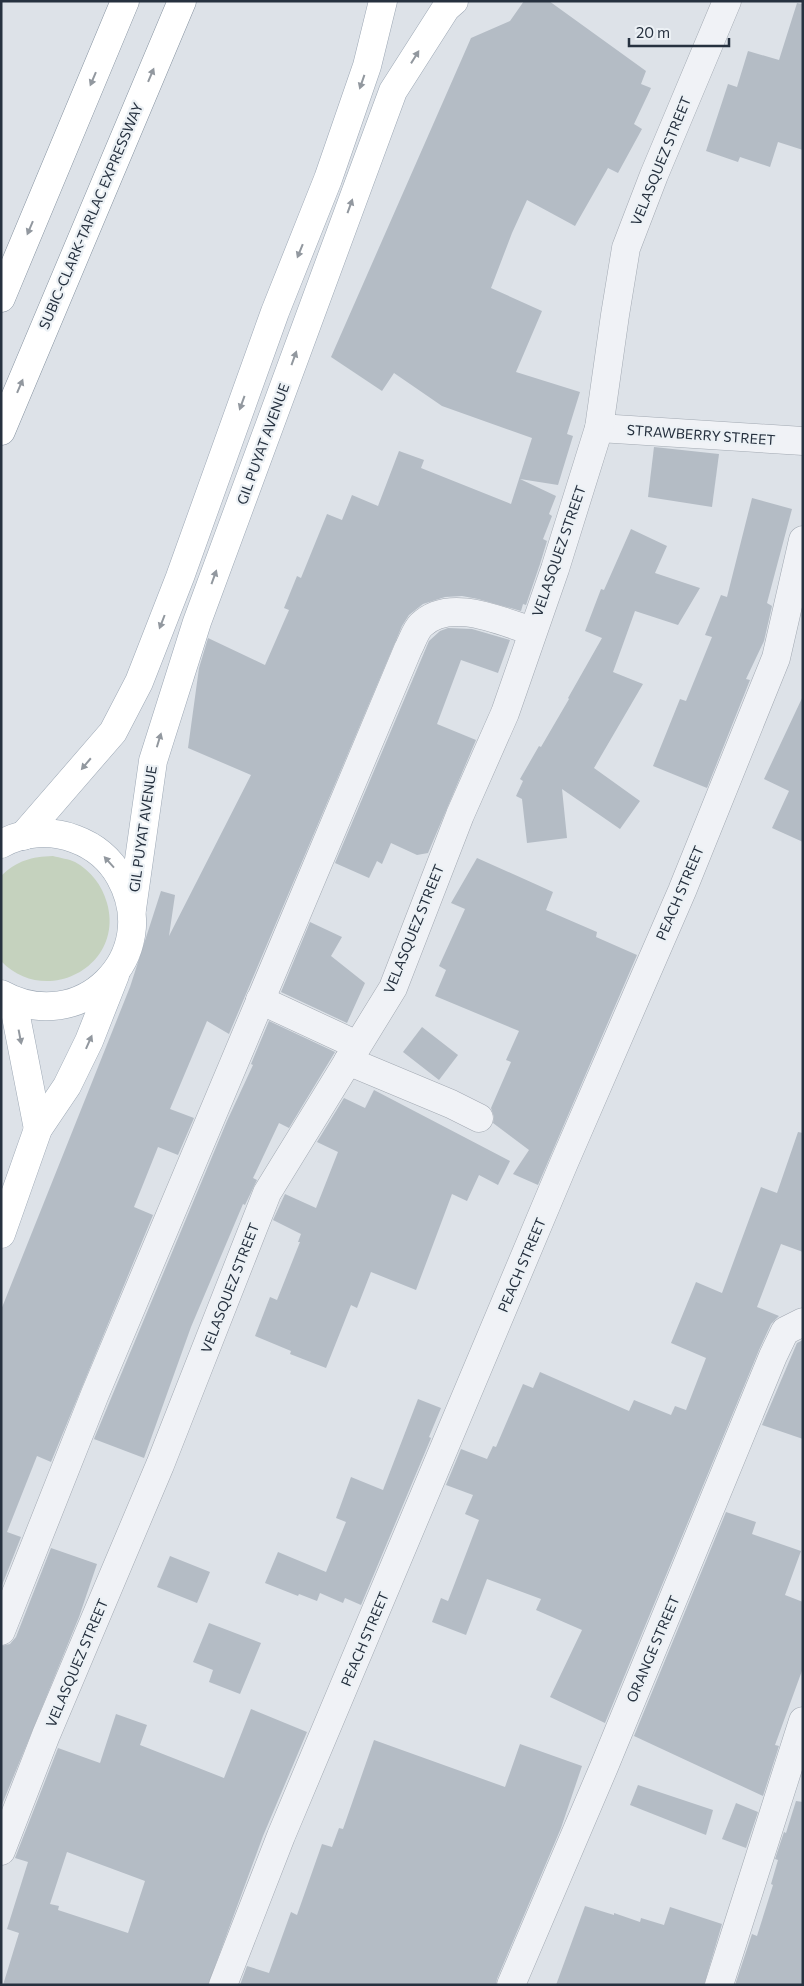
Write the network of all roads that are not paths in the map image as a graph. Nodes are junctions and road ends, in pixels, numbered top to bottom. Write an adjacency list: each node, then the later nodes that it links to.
1 (125, 1): 6 (main road, one-way to 6)
2 (182, 1): 8 (main road, SUBIC-CLARK-TARLAC EXPRESSWAY, one-way to 2)
3 (384, 1): 12 (main road, one-way to 12)
4 (454, 1): 13 (main road, GIL PUYAT AVENUE, one-way to 4)
5 (727, 1): 7 (street, VELASQUEZ STREET)
6 (1, 298)
7 (599, 428): 9 (street, STRAWBERRY STREET); 11 (street, VELASQUEZ STREET)
8 (1, 431)
9 (803, 441)
10 (803, 540): 25 (street, PEACH STREET)
11 (532, 631): 16 (street); 17 (street, VELASQUEZ STREET)
12 (12, 840): 13 (main road, one-way to 12)
13 (132, 909): 14 (main road)
14 (116, 972): 15 (main road); 19 (main road, one-way to 14)
15 (7, 998): 19 (main road, one-way to 19)
16 (260, 1000): 17 (street); 22 (street)
17 (352, 1053): 18 (street); 24 (street, VELASQUEZ STREET)
18 (479, 1118)
19 (38, 1129): 20 (main road)
20 (1, 1234)
21 (803, 1322): 26 (street, ORANGE STREET)
22 (1, 1631)
23 (803, 1721): 27 (street)
24 (1, 1851)
25 (223, 1985)
26 (511, 1985)
27 (719, 1985)

